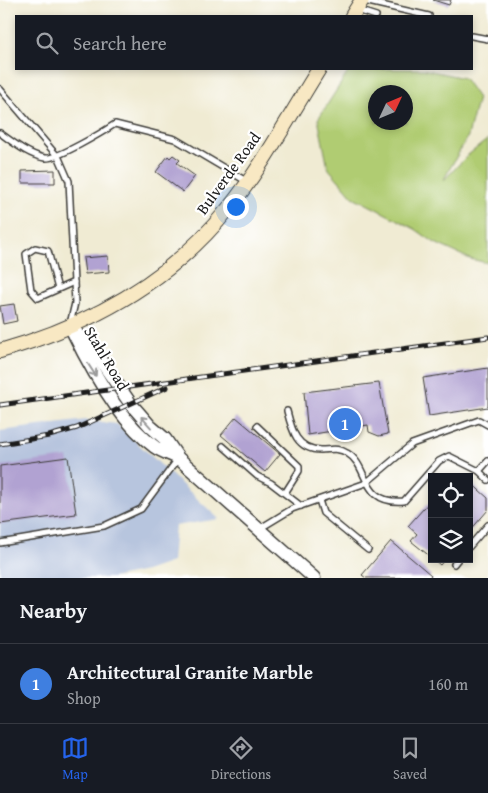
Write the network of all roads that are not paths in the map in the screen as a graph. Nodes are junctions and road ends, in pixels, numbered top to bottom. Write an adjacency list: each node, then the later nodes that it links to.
1 (358, 7): 2 (lane); 3 (lane)
2 (374, 15)
3 (421, 15)
4 (473, 36): 5 (lane)
5 (488, 39)
6 (318, 70): 10 (main road, Bulverde Road)
7 (0, 89): 9 (lane)
8 (0, 133): 9 (lane)
9 (58, 157): 10 (lane); 11 (lane)
10 (247, 182): 13 (main road, Bulverde Road)
11 (74, 282): 12 (lane); 13 (lane)
12 (58, 290): 12 (lane)
13 (70, 326): 14 (main road, Bulverde Road); 19 (street, Stahl Road)
14 (0, 351)
15 (287, 411): 23 (lane)
16 (488, 425): 23 (lane)
17 (257, 426): 24 (lane)
18 (223, 446): 24 (lane)
19 (178, 458): 28 (street, Stahl Road); 30 (lane)
20 (488, 461): 21 (lane)
21 (479, 471): 22 (lane); 23 (lane)
22 (488, 480)
23 (366, 483): 25 (lane)
24 (285, 493): 26 (lane)
25 (319, 500): 26 (lane); 31 (lane)
26 (301, 506): 28 (lane)
27 (488, 525): 29 (lane)
28 (258, 530): 32 (street, Stahl Road)
29 (473, 542)
30 (0, 543)
31 (368, 550)
32 (314, 578)

